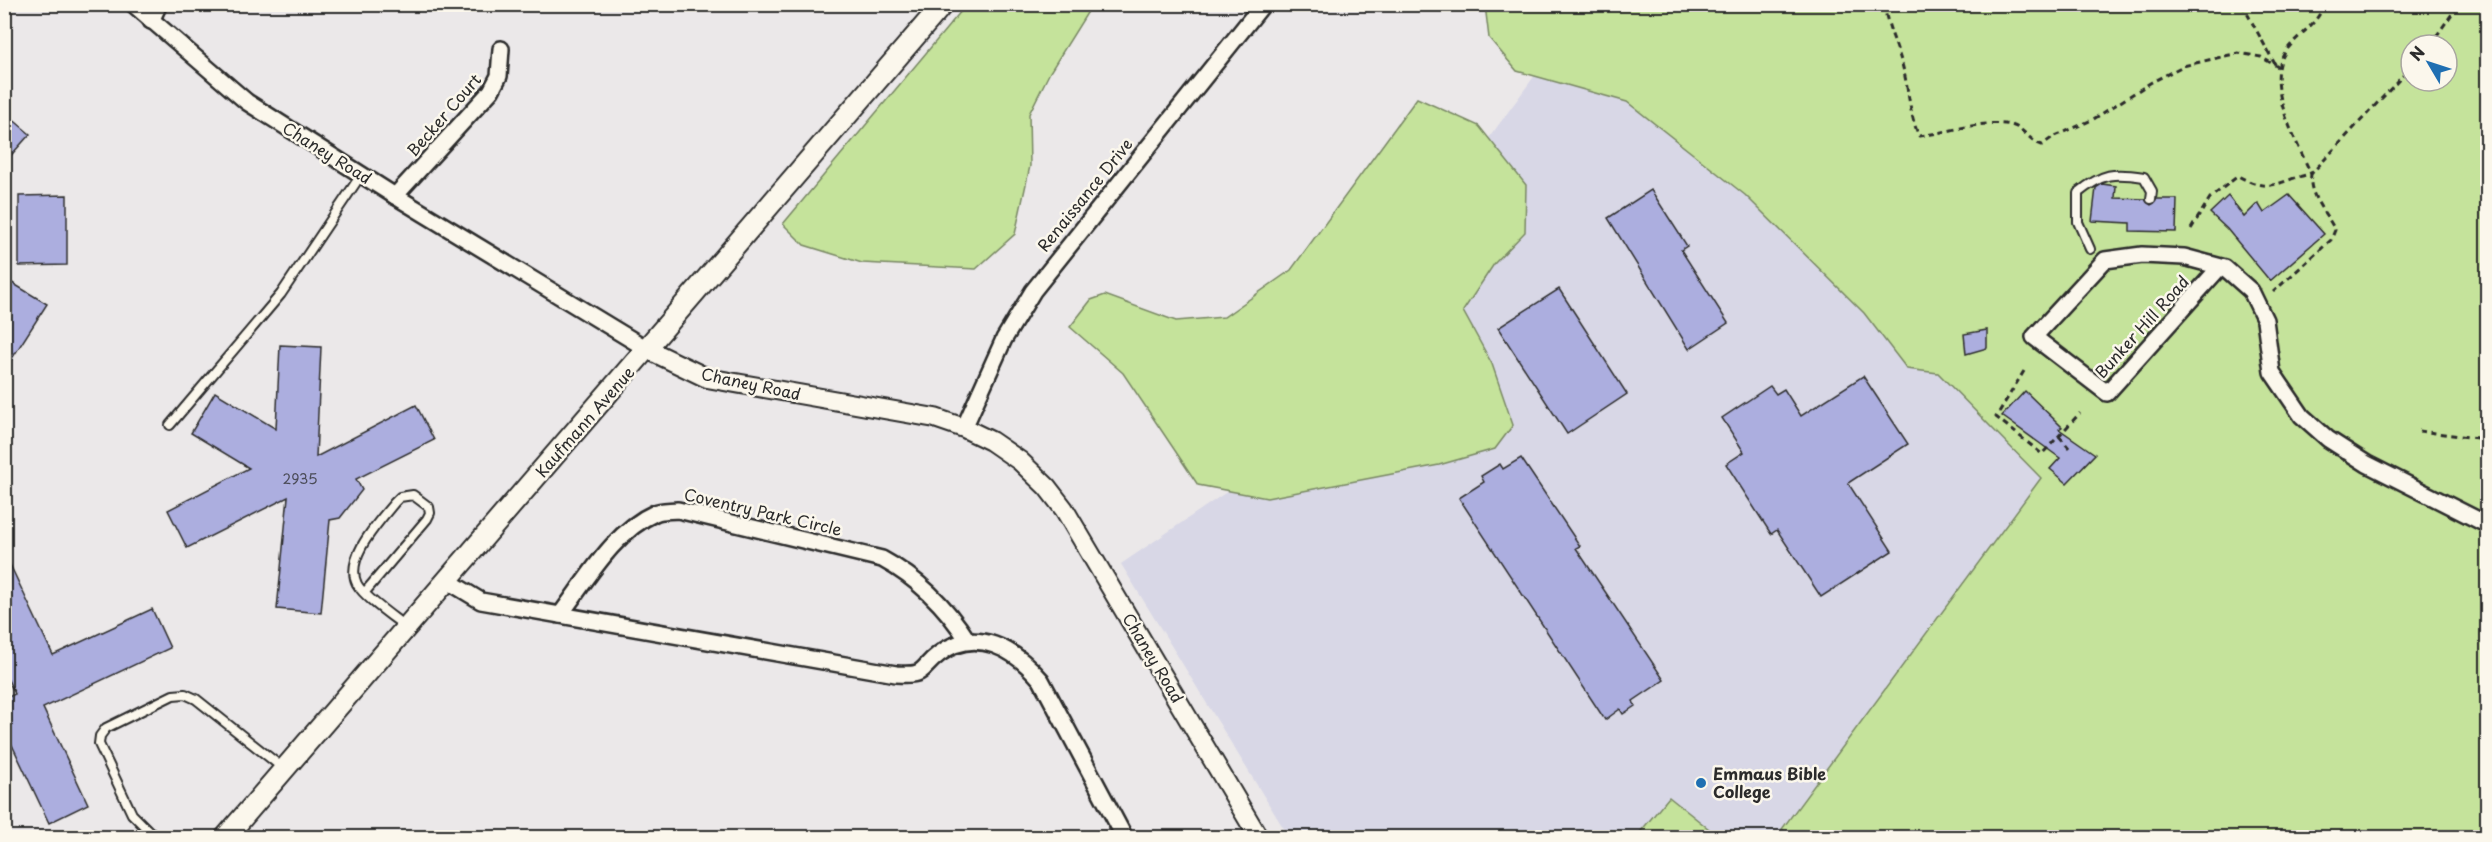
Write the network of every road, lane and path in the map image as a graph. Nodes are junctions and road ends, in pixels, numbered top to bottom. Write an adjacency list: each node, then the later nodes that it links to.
1 (133, 4): 9 (street, Chaney Road)
2 (159, 4): 9 (street)
3 (943, 4): 22 (main road, Kaufmann Avenue)
4 (1263, 4): 26 (street, Renaissance Drive)
5 (1884, 4): 12 (path)
6 (2242, 4): 12 (path)
7 (2324, 4): 12 (path)
8 (2459, 4): 10 (path)
9 (151, 21): 15 (street, Chaney Road)
10 (2438, 33)
11 (501, 49): 16 (street, Becker Court)
12 (2278, 67): 14 (path)
13 (2399, 80): 14 (path)
14 (2311, 174): 18 (path); 21 (path)
15 (361, 175): 16 (street, Chaney Road); 25 (lane)
16 (395, 196): 22 (street, Chaney Road)
17 (2151, 199): 19 (lane)
18 (2191, 229)
19 (2090, 249)
20 (2220, 267): 20 (street, Bunker Hill Road); 31 (street, Bunker Hill Road)
21 (2273, 292)
22 (647, 350): 26 (street, Chaney Road); 32 (main road, Kaufmann Avenue)
23 (2024, 371): 28 (path)
24 (2080, 413): 28 (path)
25 (170, 425)
26 (964, 428): 41 (street, Chaney Road)
27 (2419, 431): 29 (path)
28 (2058, 436): 30 (path)
29 (2478, 438)
30 (2069, 448)
31 (2487, 525)
32 (448, 580): 34 (street); 35 (main road, Kaufmann Avenue)
33 (365, 592): 33 (lane); 35 (lane)
34 (560, 615): 36 (street); 36 (street, Coventry Park Circle)
35 (407, 628): 37 (main road, Kaufmann Avenue)
36 (968, 641): 40 (street)
37 (285, 769): 38 (lane); 39 (main road, Kaufmann Avenue)
38 (156, 837)
39 (225, 837)
40 (1125, 837)
41 (1259, 837)

